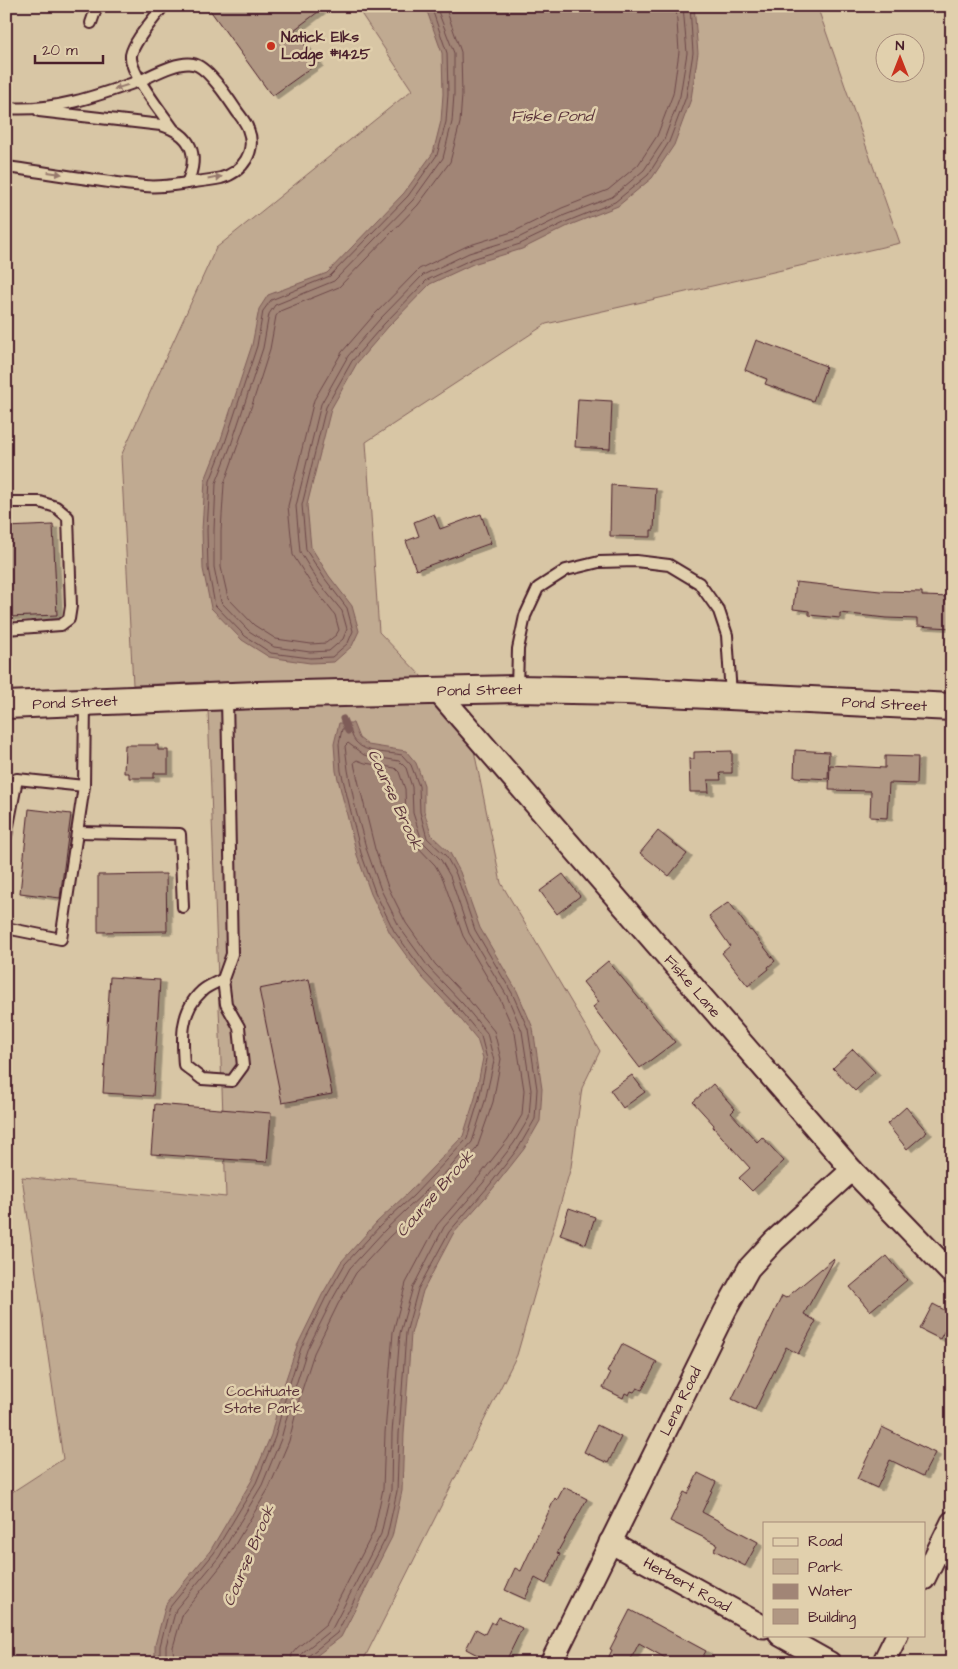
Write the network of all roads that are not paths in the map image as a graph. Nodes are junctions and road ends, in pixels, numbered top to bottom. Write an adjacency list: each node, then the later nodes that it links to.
1 (96, 6): 3 (lane)
2 (163, 6): 4 (lane)
3 (91, 23)
4 (139, 81): 6 (lane, one-way to 6); 7 (lane); 9 (lane, one-way to 4)
5 (6, 108): 6 (lane)
6 (24, 110): 7 (lane)
7 (174, 129): 9 (lane)
8 (6, 167): 9 (lane, one-way to 9)
9 (187, 183)
10 (6, 502): 11 (lane)
11 (6, 629)
12 (516, 689): 13 (street, Pond Street); 14 (street, Pond Street); 14 (lane)
13 (438, 692): 15 (street, Pond Street); 25 (street, Fiske Lane)
14 (731, 696): 18 (street, Pond Street)
15 (227, 697): 16 (street, Pond Street); 24 (lane)
16 (85, 702): 17 (street, Pond Street); 19 (lane)
17 (6, 705)
18 (952, 707)
19 (84, 786): 20 (lane); 21 (lane)
20 (77, 832): 22 (lane); 23 (lane)
21 (6, 836)
22 (184, 907)
23 (6, 928)
24 (223, 979): 24 (lane)
25 (852, 1170): 26 (street, Fiske Lane); 28 (street, Lena Road)
26 (952, 1274)
27 (952, 1522): 29 (street)
28 (610, 1542): 30 (street, Herbert Road); 33 (street, Lena Road)
29 (926, 1575)
30 (763, 1626)
31 (782, 1636): 34 (street)
32 (896, 1636): 35 (street)
33 (551, 1663)
34 (830, 1663)
35 (883, 1663)

